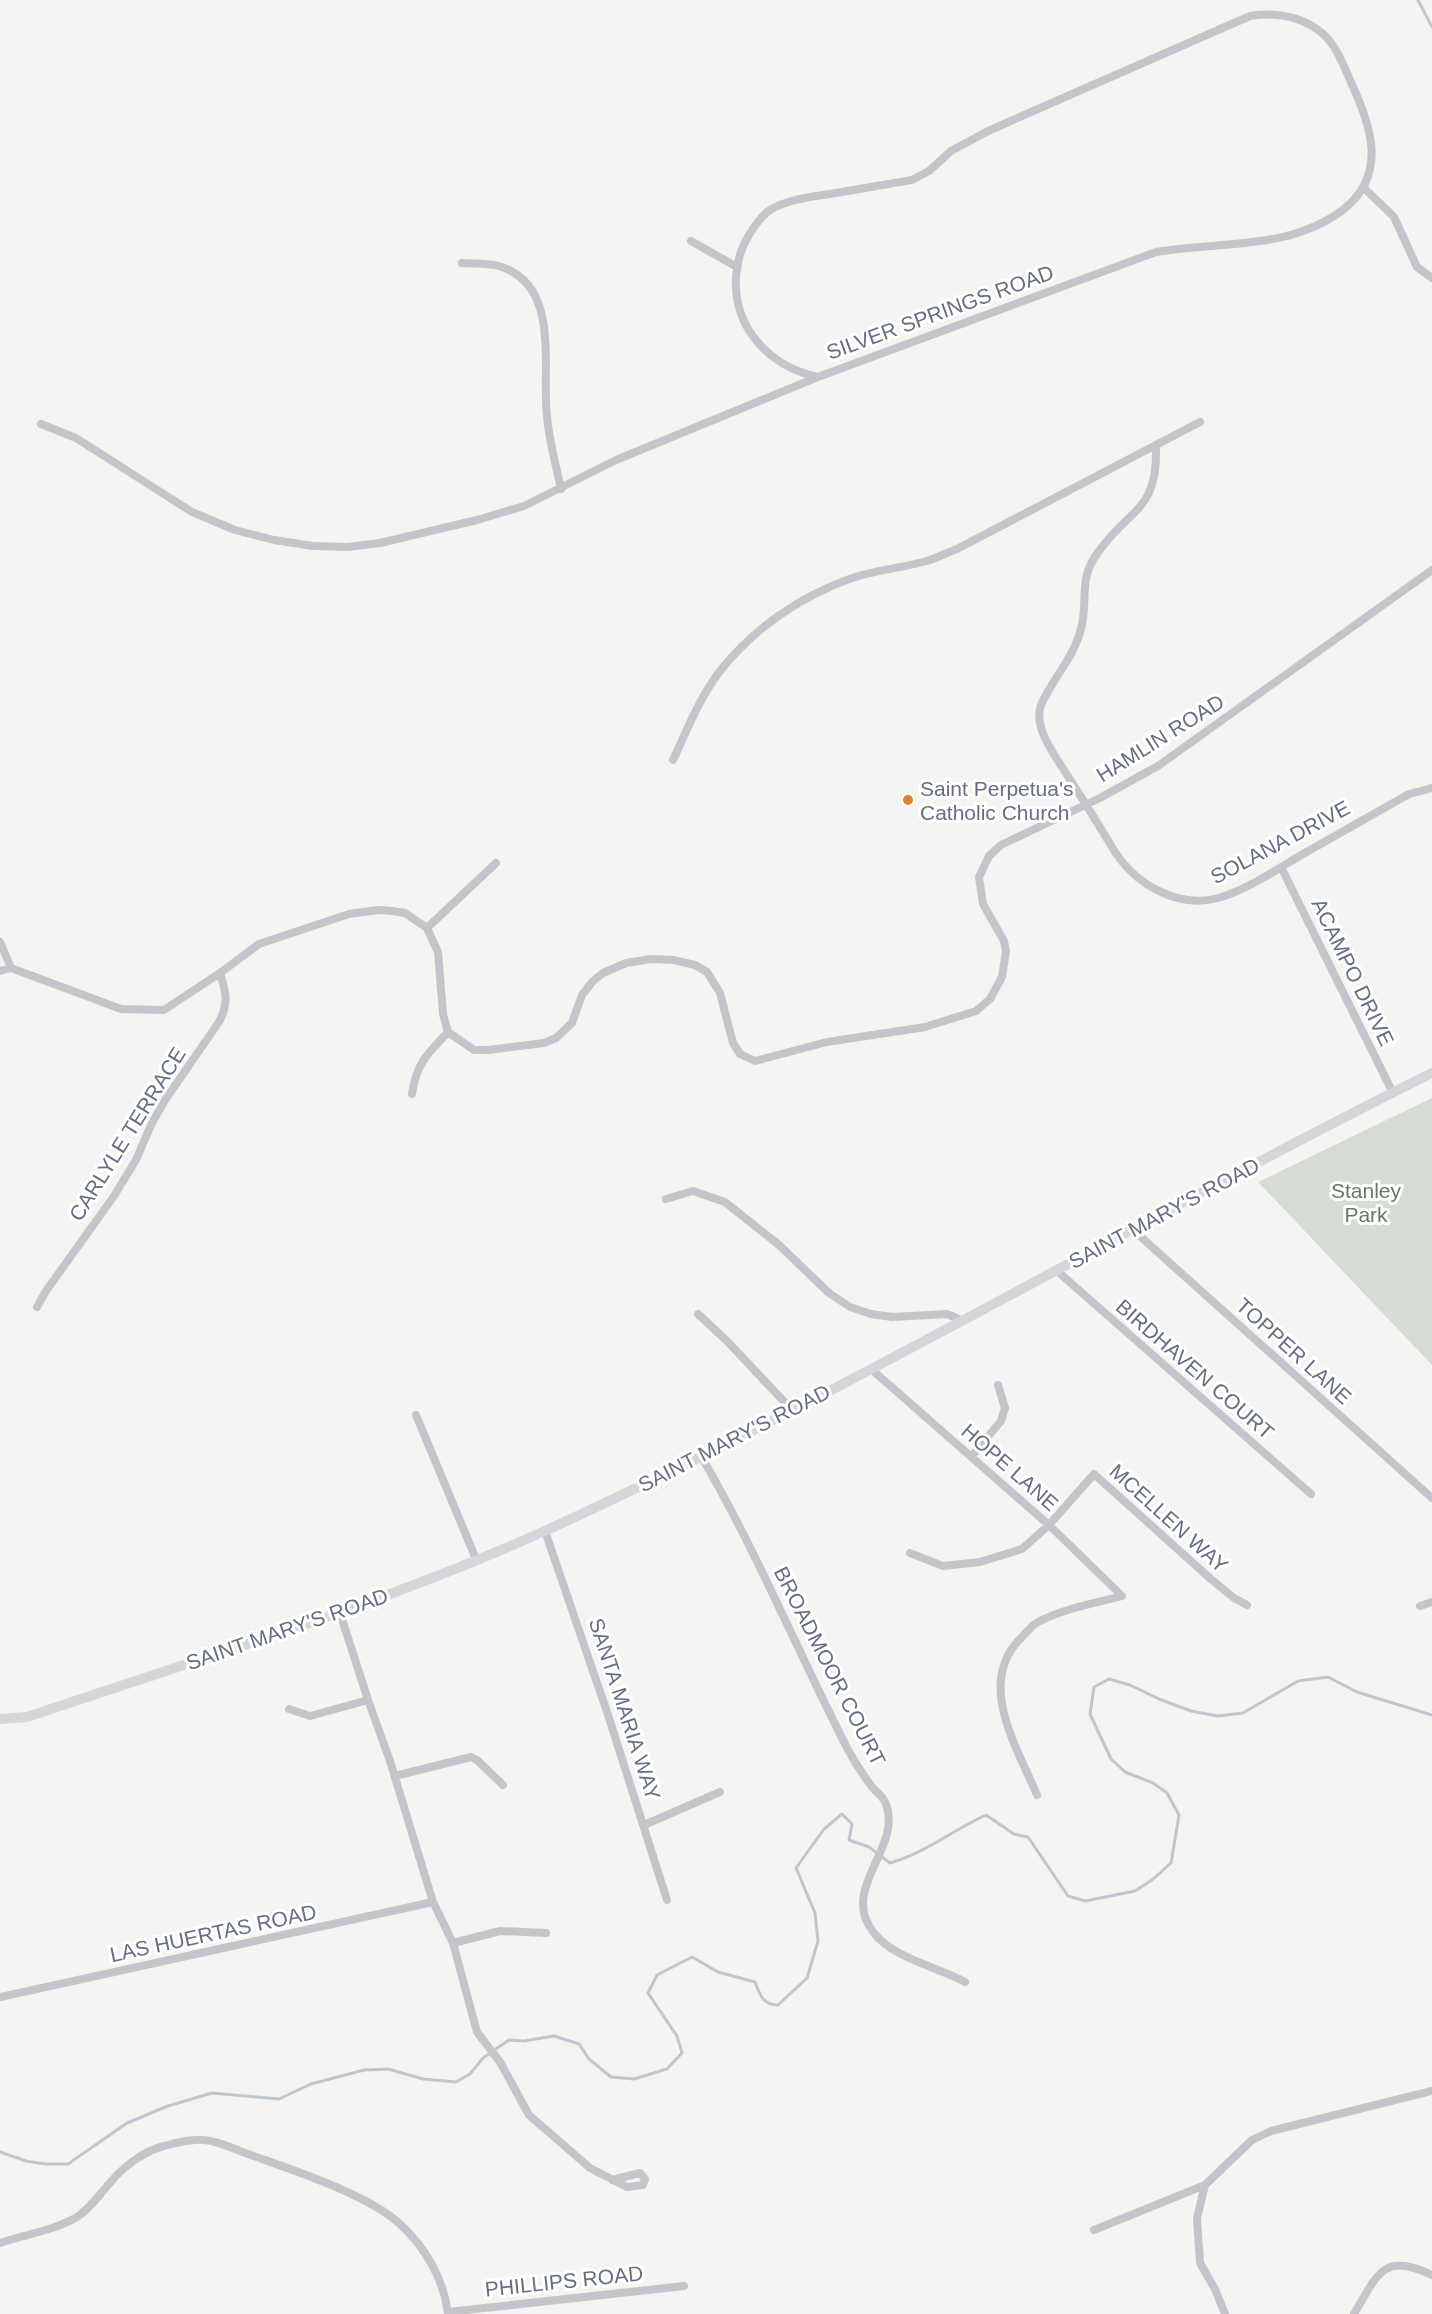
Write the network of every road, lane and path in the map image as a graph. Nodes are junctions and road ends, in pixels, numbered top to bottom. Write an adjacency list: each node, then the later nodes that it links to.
1 (1363, 187): 4 (street); 5 (street); 6 (street, SILVER SPRINGS ROAD)
2 (691, 241): 4 (street)
3 (462, 263): 10 (street)
4 (737, 267): 6 (street)
5 (1432, 278)
6 (818, 377): 10 (street, SILVER SPRINGS ROAD)
7 (1200, 422): 9 (street)
8 (41, 424): 10 (street, SILVER SPRINGS ROAD)
9 (1156, 445): 12 (street); 14 (street, SOLANA DRIVE)
10 (561, 489)
11 (1432, 570): 14 (street, HAMLIN ROAD)
12 (673, 760)
13 (1432, 788): 16 (street, SOLANA DRIVE)
14 (1086, 805): 16 (street, SOLANA DRIVE); 22 (street, HAMLIN ROAD)
15 (496, 863): 17 (street)
16 (1281, 867): 24 (street, ACAMPO DRIVE)
17 (427, 928): 21 (street); 22 (street)
18 (0, 942): 19 (street)
19 (11, 968): 20 (street); 21 (street)
20 (0, 971)
21 (220, 973): 29 (street, CARLYLE TERRACE)
22 (448, 1032): 25 (street)
23 (1432, 1073): 24 (street, SAINT MARY'S ROAD)
24 (1393, 1093): 27 (street, SAINT MARY'S ROAD)
25 (412, 1094)
26 (666, 1199): 31 (street)
27 (1132, 1229): 28 (street, SAINT MARY'S ROAD); 39 (street, TOPPER LANE)
28 (1056, 1270): 31 (street, SAINT MARY'S ROAD); 38 (street, BIRDHAVEN COURT)
29 (37, 1307)
30 (698, 1314): 34 (street)
31 (961, 1320): 32 (street, SAINT MARY'S ROAD)
32 (871, 1369): 34 (street, SAINT MARY'S ROAD); 37 (street, HOPE LANE)
33 (998, 1385): 37 (street)
34 (791, 1409): 36 (street, SAINT MARY'S ROAD)
35 (416, 1415): 43 (street)
36 (701, 1456): 41 (street, SAINT MARY'S ROAD); 62 (street, BROADMOOR COURT)
37 (971, 1457): 40 (street, HOPE LANE)
38 (1311, 1494)
39 (1432, 1498)
40 (1049, 1525): 42 (street); 45 (street, MCELLEN WAY); 56 (street, HOPE LANE)
41 (545, 1531): 43 (street, SAINT MARY'S ROAD); 57 (street, SANTA MARIA WAY)
42 (910, 1553)
43 (476, 1559): 47 (street, SAINT MARY'S ROAD)
44 (1432, 1602): 46 (street)
45 (1247, 1605)
46 (1420, 1606)
47 (340, 1612): 48 (street); 50 (street, SAINT MARY'S ROAD)
48 (368, 1700): 49 (street); 53 (street)
49 (289, 1709)
50 (27, 1717): 51 (street, SAINT MARY'S ROAD); 52 (street)
51 (0, 1719)
52 (0, 1726)
53 (394, 1776): 54 (street); 59 (street)
54 (502, 1785)
55 (720, 1792): 57 (street)
56 (1037, 1795)
57 (644, 1825): 58 (street, SANTA MARIA WAY)
58 (667, 1900)
59 (433, 1902): 61 (street); 63 (street, LAS HUERTAS ROAD)
60 (546, 1933): 61 (street)
61 (453, 1943): 65 (street)
62 (965, 1982)
63 (0, 1997)
64 (1432, 2091): 66 (street)
65 (612, 2180)
66 (1205, 2185): 67 (street); 72 (street)
67 (1094, 2230)
68 (0, 2243): 71 (street)
69 (1432, 2274): 73 (street)
70 (684, 2286): 71 (street, PHILLIPS ROAD)
71 (448, 2313)
72 (1225, 2314)
73 (1354, 2314)

